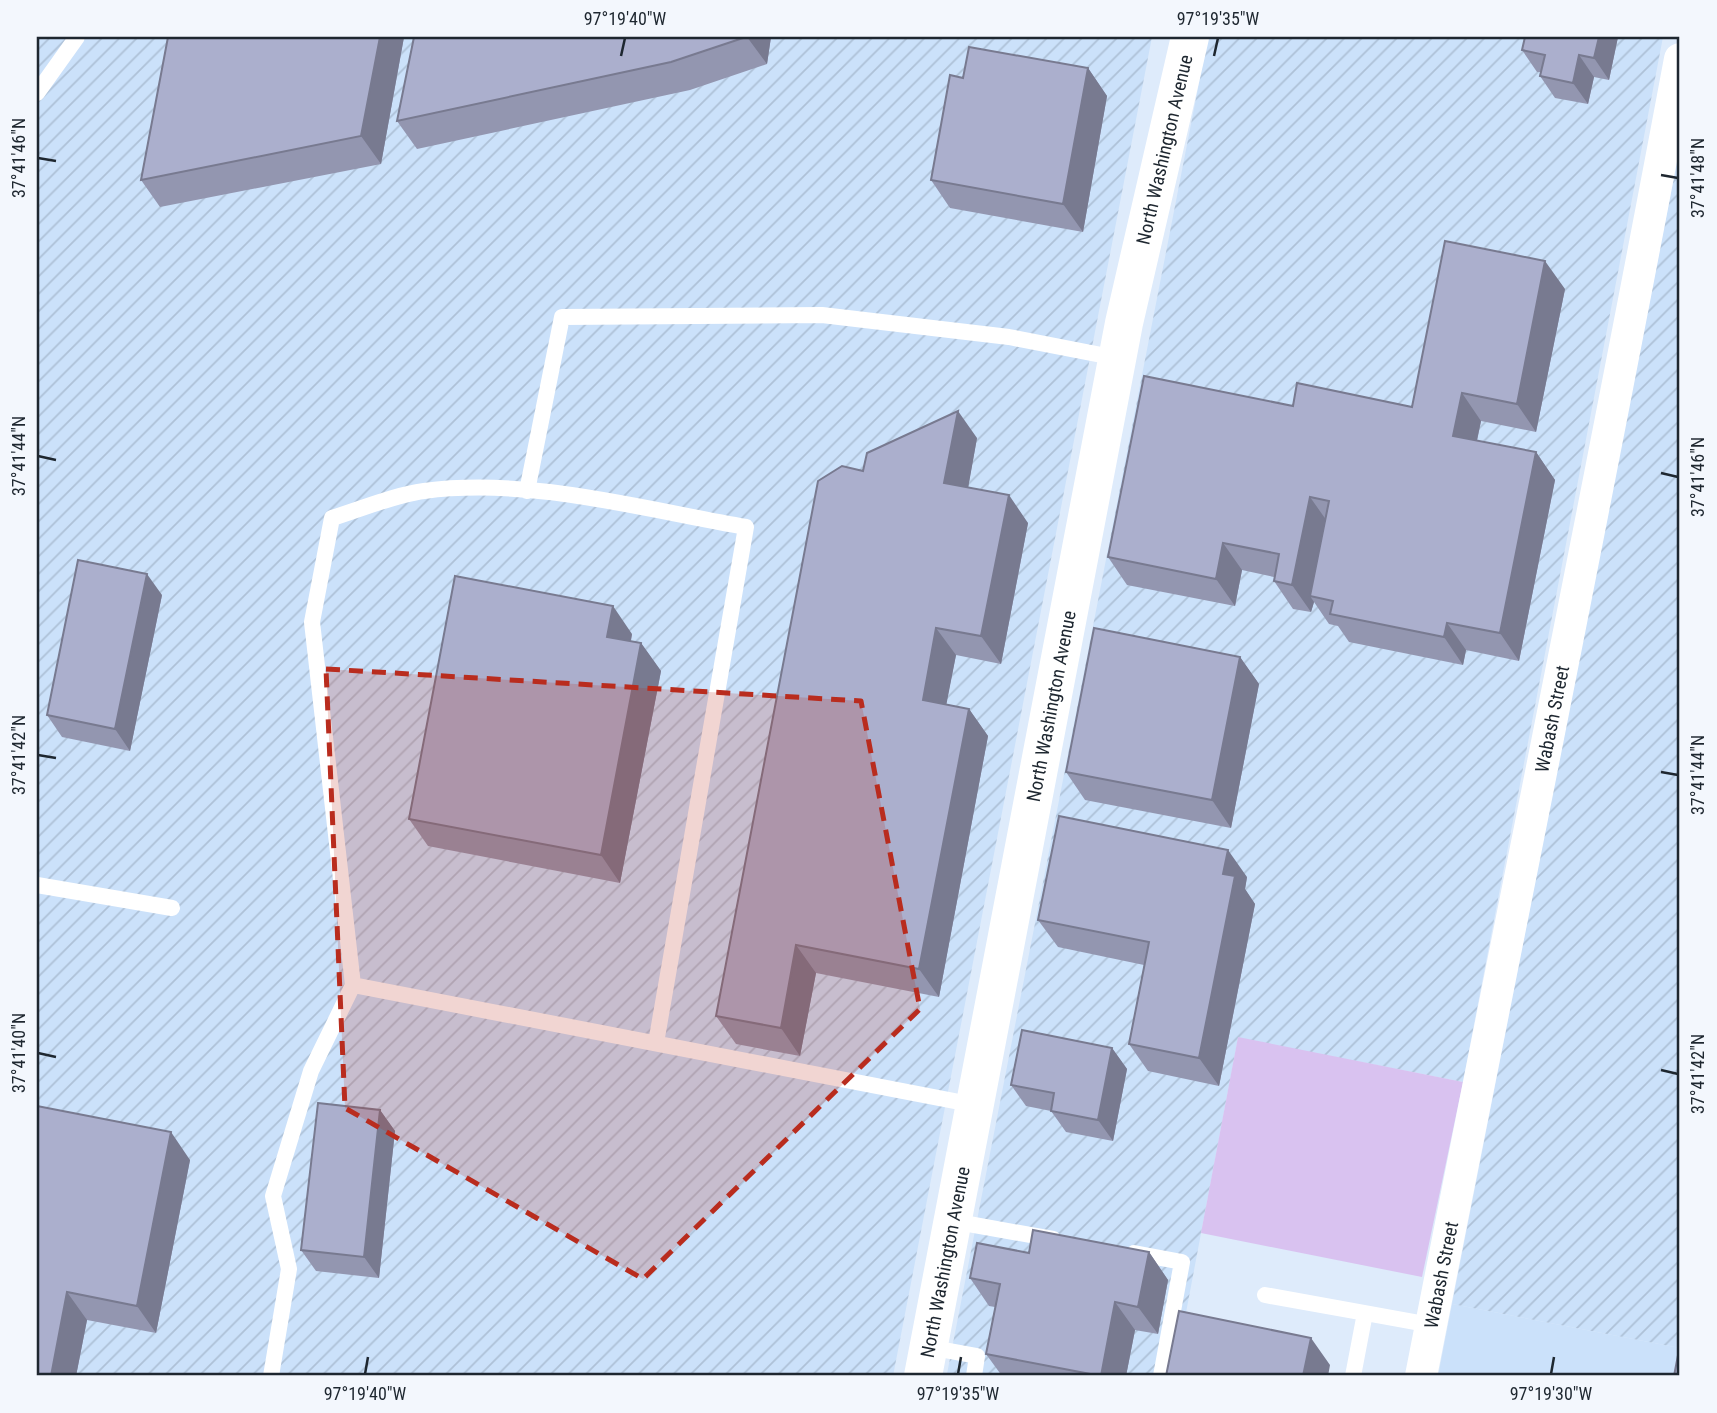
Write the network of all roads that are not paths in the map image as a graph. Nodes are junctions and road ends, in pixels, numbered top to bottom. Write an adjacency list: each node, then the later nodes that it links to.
1 (77, 37): 4 (lane)
2 (1190, 37): 5 (street, North Washington Avenue)
3 (1680, 59): 17 (street, Wabash Street)
4 (37, 93)
5 (1117, 359): 6 (lane); 11 (street, North Washington Avenue)
6 (527, 491): 9 (lane); 10 (lane)
7 (37, 885): 8 (lane)
8 (172, 908)
9 (353, 985): 10 (lane); 19 (lane)
10 (656, 1044): 11 (lane)
11 (975, 1105): 12 (street, North Washington Avenue)
12 (952, 1221): 13 (lane); 18 (street, North Washington Avenue)
13 (1064, 1241)
14 (1116, 1250): 21 (lane)
15 (1265, 1295): 16 (lane)
16 (1365, 1314): 17 (lane); 22 (lane)
17 (1431, 1325): 23 (street, Wabash Street)
18 (925, 1362): 20 (lane)
19 (271, 1376)
20 (974, 1376)
21 (1161, 1376)
22 (1353, 1376)
23 (1421, 1376)

